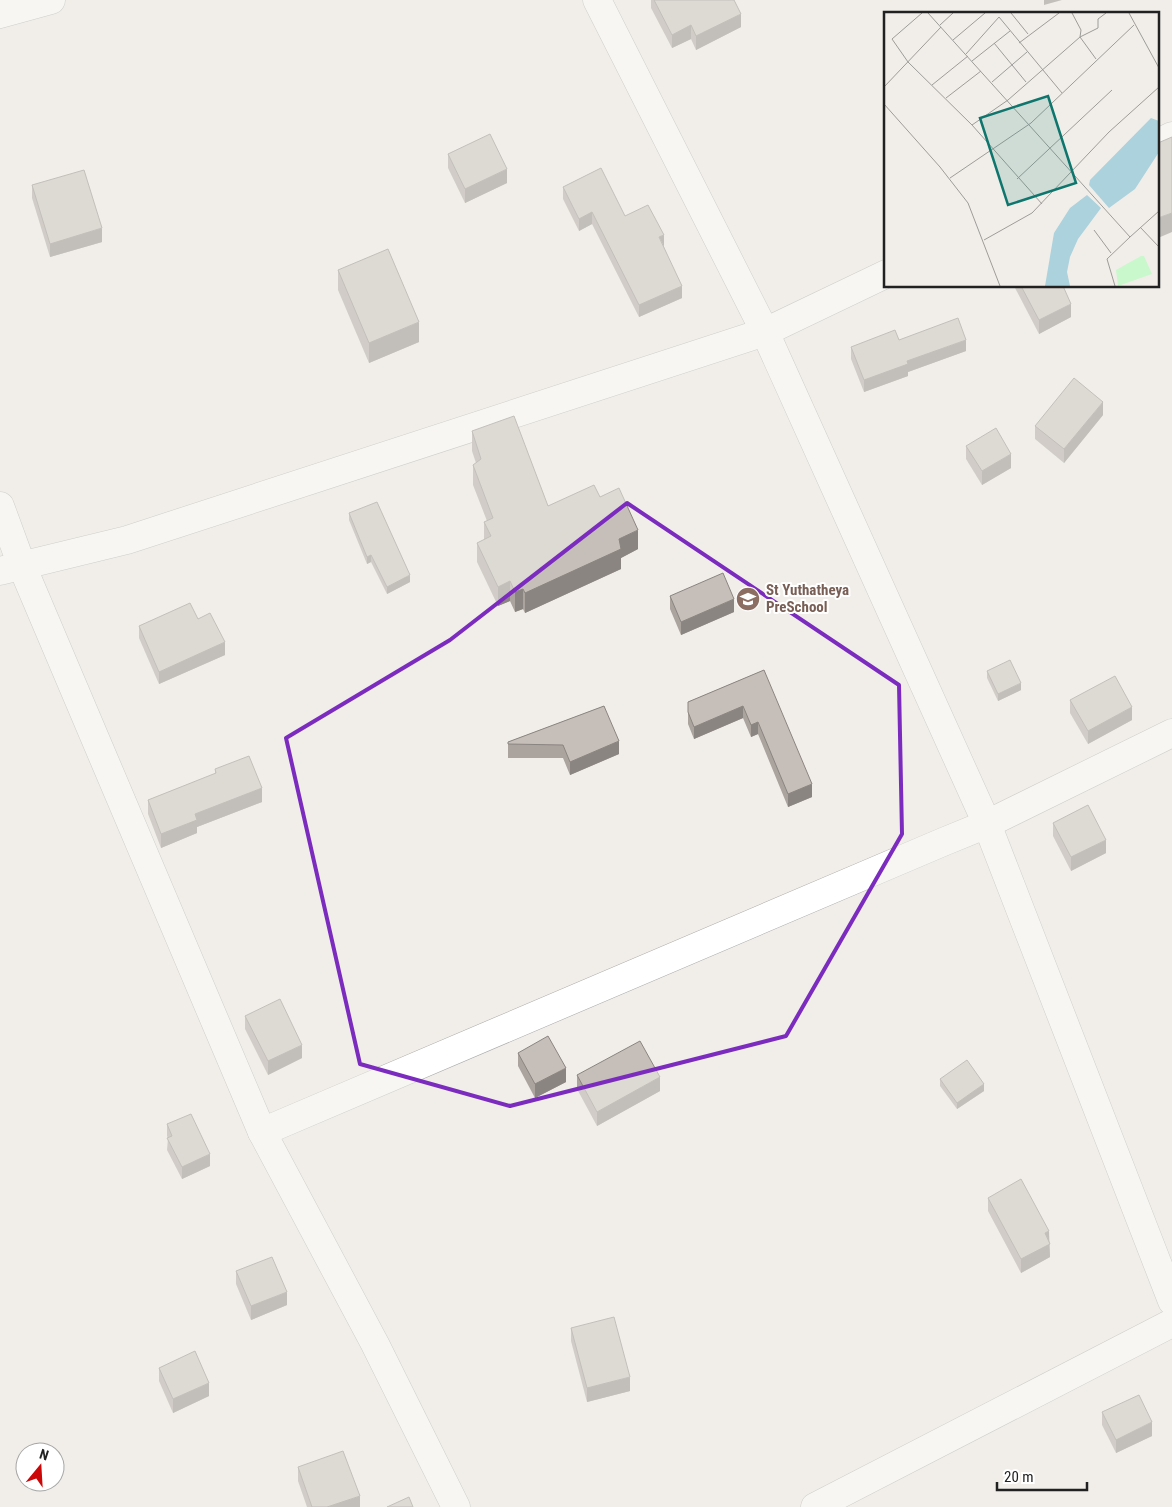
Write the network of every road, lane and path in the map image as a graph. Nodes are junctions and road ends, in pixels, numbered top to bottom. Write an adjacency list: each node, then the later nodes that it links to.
1 (52, 0): 3 (street)
2 (597, 0): 7 (street)
3 (0, 14)
4 (1172, 136): 5 (street)
5 (1160, 142)
6 (884, 275): 7 (street)
7 (765, 332): 9 (street); 11 (street)
8 (0, 506): 9 (street)
9 (11, 569): 12 (street)
10 (1172, 733): 11 (street)
11 (987, 824): 12 (street); 13 (street)
12 (262, 1132): 15 (street)
13 (1172, 1300)
14 (1172, 1323): 16 (street)
15 (456, 1507)
16 (815, 1507)

